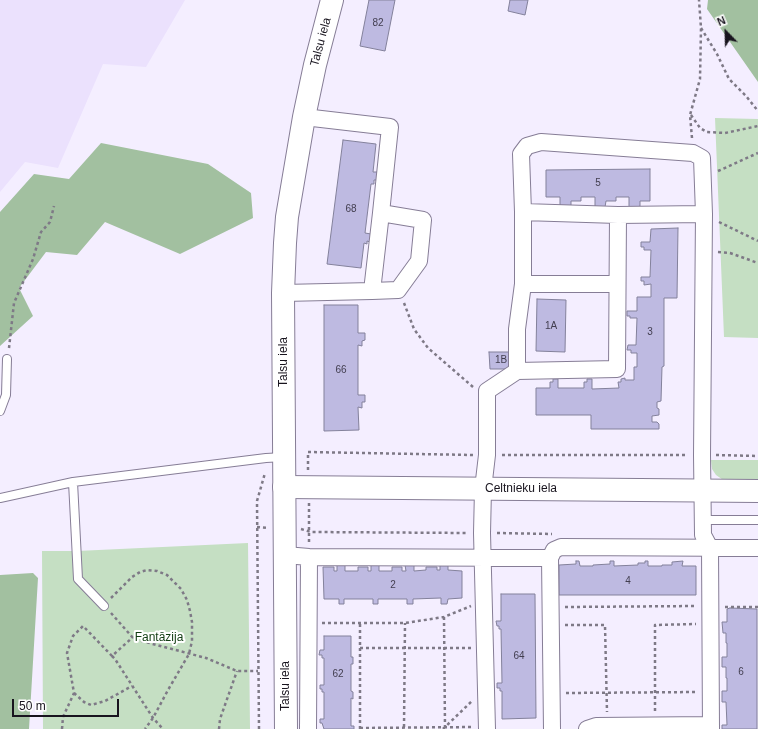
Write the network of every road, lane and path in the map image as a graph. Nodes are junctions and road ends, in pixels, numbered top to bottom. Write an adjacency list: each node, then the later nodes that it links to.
1 (332, 0): 6 (main road, Talsu iela)
2 (699, 0): 3 (path)
3 (701, 28): 4 (path); 5 (path)
4 (758, 111)
5 (690, 114): 7 (path); 8 (path)
6 (304, 117): 13 (street); 23 (main road, Talsu iela)
7 (758, 126)
8 (693, 153): 10 (street); 12 (street)
9 (758, 153): 10 (path)
10 (702, 178): 14 (street)
11 (54, 206): 24 (path)
12 (523, 212): 15 (street); 19 (street)
13 (381, 213): 21 (street); 22 (street)
14 (704, 214): 15 (street); 16 (path); 17 (street)
15 (618, 215): 20 (street)
16 (758, 241)
17 (703, 250): 18 (path); 32 (street)
18 (758, 263)
19 (523, 284): 20 (street); 25 (street)
20 (617, 284): 25 (street)
21 (398, 290): 22 (street); 26 (path)
22 (372, 291): 23 (street)
23 (283, 293): 28 (main road, Talsu iela)
24 (7, 359): 27 (lane)
25 (517, 371): 26 (street)
26 (487, 398): 31 (street)
27 (0, 412)
28 (284, 457): 29 (lane); 30 (main road, Talsu iela)
29 (73, 482): 34 (lane); 44 (lane)
30 (284, 487): 31 (main road, Celtnieku iela); 39 (main road, Talsu iela)
31 (483, 489): 32 (main road, Celtnieku iela); 41 (street)
32 (702, 490): 33 (main road, Celtnieku iela); 35 (street)
33 (758, 490)
34 (0, 498)
35 (703, 520): 36 (lane); 37 (street)
36 (758, 520)
37 (710, 548): 38 (street); 42 (street); 45 (street)
38 (758, 548)
39 (285, 555): 40 (street); 82 (main road, Talsu iela)
40 (309, 557): 41 (street); 49 (street)
41 (483, 557): 42 (street); 43 (street)
42 (550, 558): 46 (street)
43 (484, 600): 48 (path); 58 (street)
44 (104, 606): 54 (path); 59 (path)
45 (715, 606): 46 (path); 47 (path); 52 (street)
46 (550, 607): 53 (street)
47 (758, 607)
48 (444, 617): 51 (path); 57 (path)
49 (309, 623): 50 (path); 83 (street)
50 (360, 623): 51 (path); 55 (path)
51 (405, 623): 56 (path)
52 (711, 624): 65 (street); 69 (path)
53 (551, 625): 67 (street); 68 (path)
54 (133, 637): 59 (path); 60 (path)
55 (360, 648): 56 (path); 75 (path)
56 (405, 648): 57 (path); 73 (path)
57 (444, 648): 58 (path); 76 (path)
58 (485, 648): 63 (street)
59 (189, 654): 61 (path); 70 (path)
60 (112, 656): 64 (path); 66 (path)
61 (237, 671): 62 (path); 81 (path)
62 (258, 671)
63 (486, 683): 76 (path); 77 (street)
64 (132, 686): 66 (path); 70 (path)
65 (711, 692): 69 (path); 74 (street)
66 (74, 693): 78 (path)
67 (551, 693): 68 (path); 84 (street)
68 (607, 693): 69 (path); 71 (path)
69 (655, 693): 72 (path)
70 (153, 718): 79 (path); 80 (path)
71 (607, 726): 72 (street); 85 (street)
72 (656, 726): 74 (street)
73 (404, 727): 75 (path); 76 (path)
74 (711, 727)
75 (360, 728)
76 (444, 728): 77 (path)
77 (486, 728)
78 (62, 729)
79 (145, 729)
80 (163, 729)
81 (219, 729)
82 (286, 729)
83 (308, 729)
84 (552, 729)
85 (587, 729)

